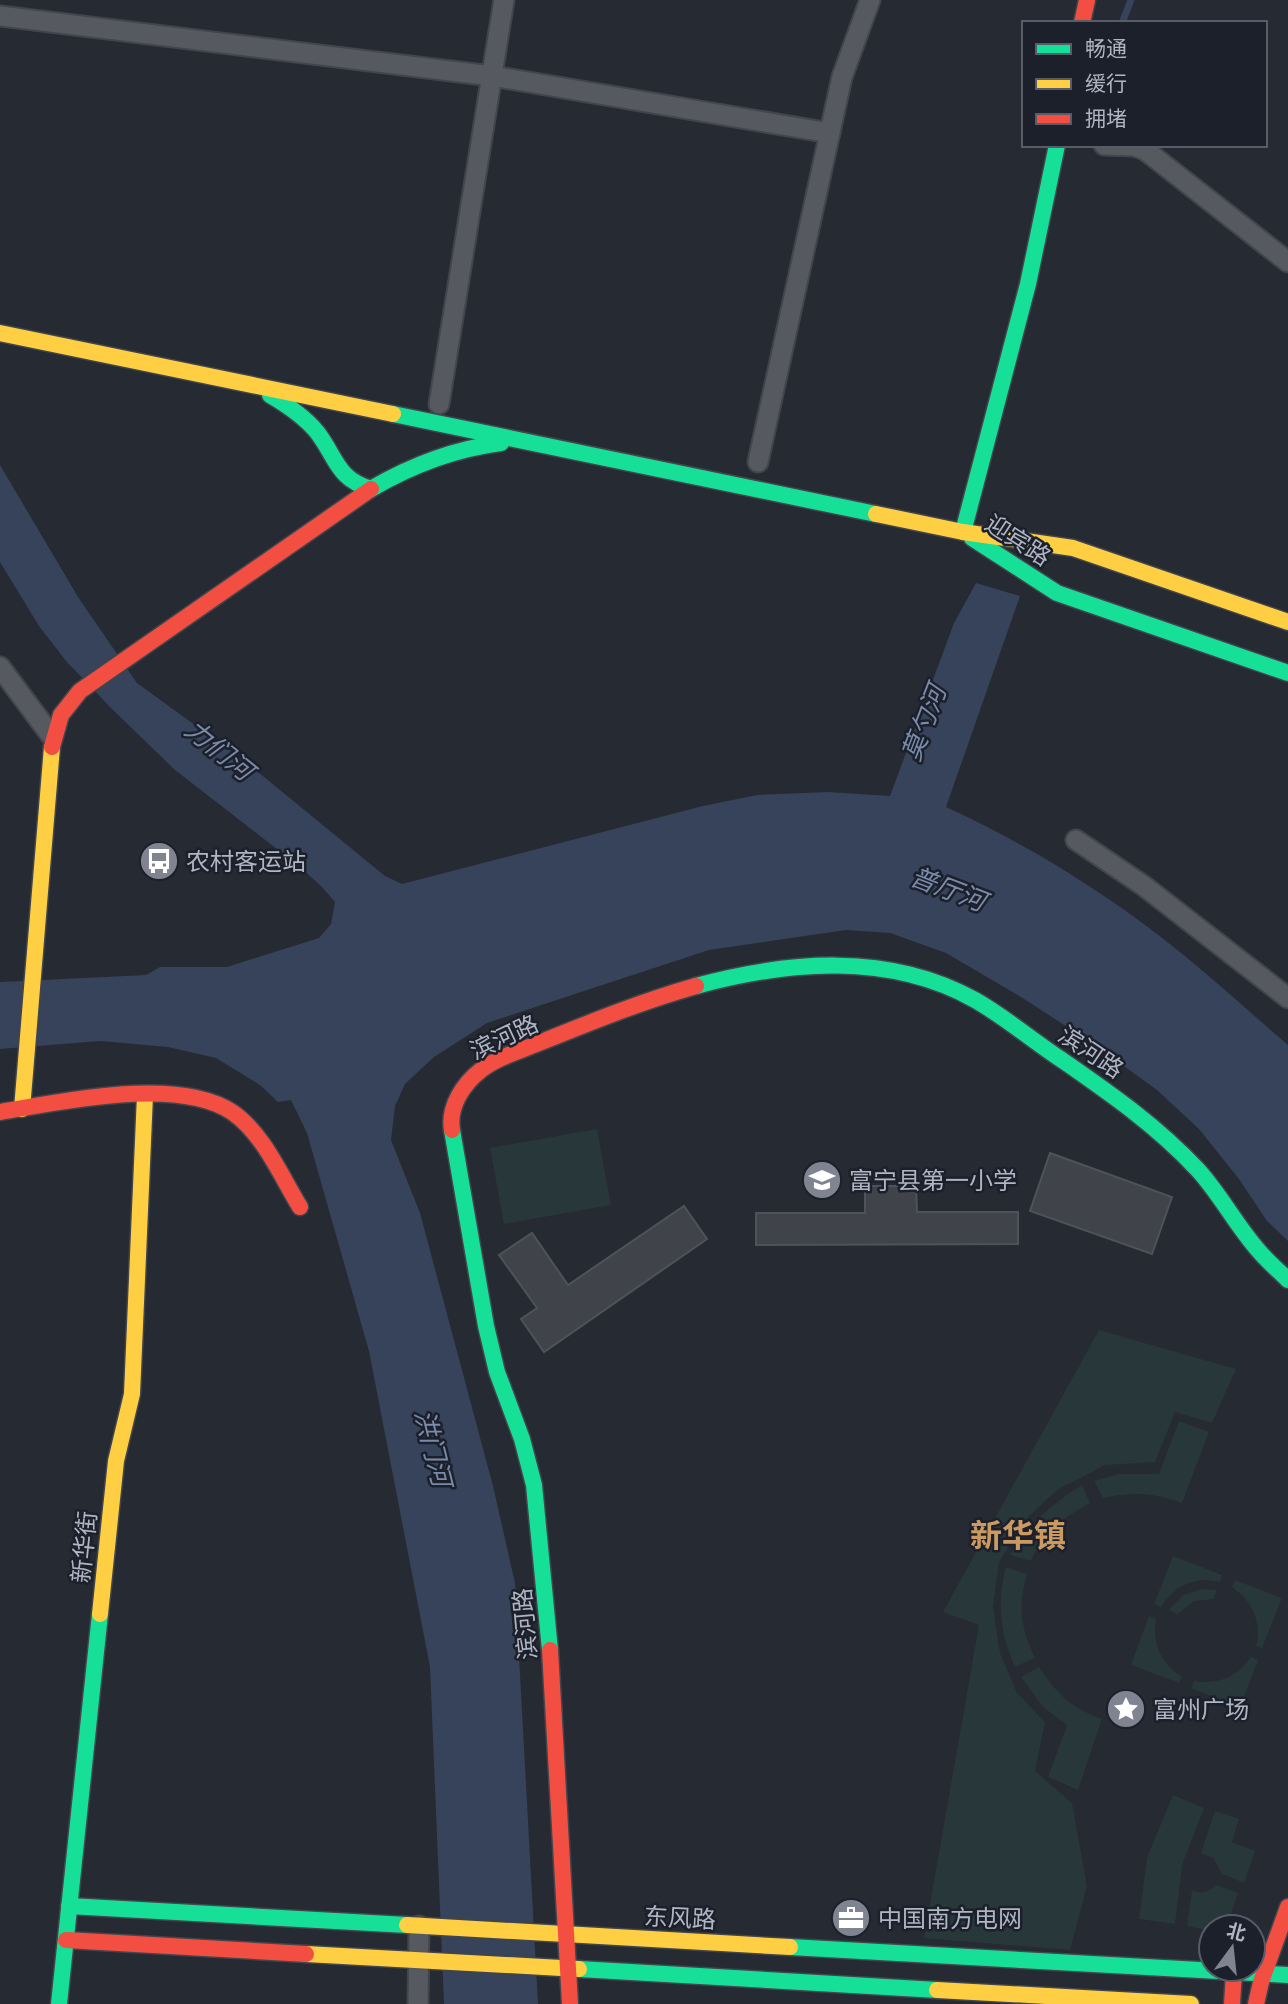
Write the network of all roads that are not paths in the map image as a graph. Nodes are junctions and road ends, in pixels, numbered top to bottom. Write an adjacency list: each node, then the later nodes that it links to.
1 (504, 0): 6 (street)
2 (870, 0): 7 (street)
3 (1087, 0): 5 (main road)
4 (0, 16): 6 (street)
5 (1083, 21)
6 (492, 76): 7 (street); 13 (street)
7 (830, 133): 19 (street)
8 (1057, 147): 22 (main road)
9 (1137, 147): 10 (street)
10 (1288, 262)
11 (0, 333): 12 (main road)
12 (242, 384): 14 (main road); 18 (main road)
13 (439, 404)
14 (352, 406): 15 (main road); 18 (main road)
15 (408, 418): 16 (main road); 17 (main road)
16 (523, 441): 17 (main road); 22 (main road)
17 (416, 453): 20 (main road)
18 (332, 460): 20 (main road); 21 (main road)
19 (758, 462)
20 (371, 489): 21 (main road)
21 (328, 518): 30 (main road)
22 (963, 532): 23 (main road, 迎宾路); 25 (main road, 迎宾路)
23 (1288, 622)
24 (0, 667): 26 (street)
25 (1288, 673)
26 (50, 734)
27 (1076, 840): 28 (street)
28 (1288, 998)
29 (145, 1095): 30 (main road); 32 (main road); 34 (main road, 新华街)
30 (22, 1109): 31 (main road)
31 (0, 1112)
32 (300, 1207)
33 (1288, 1280): 37 (main road, 滨河路)
34 (69, 1906): 36 (main road, 东风路); 38 (main road, 新华街)
35 (1288, 1907): 40 (main road)
36 (419, 1926): 37 (main road, 东风路); 39 (street)
37 (566, 1935): 41 (main road, 滨河路); 42 (main road, 东风路)
38 (66, 1940): 39 (main road); 48 (main road, 新华街)
39 (418, 1960): 41 (main road); 49 (street)
40 (1267, 1966)
41 (568, 1969): 47 (main road); 50 (main road, 滨河路)
42 (1197, 1970)
43 (1267, 1974): 44 (main road, 东风路)
44 (1288, 1975)
45 (1233, 1983): 52 (main road)
46 (1262, 1983): 53 (main road)
47 (948, 1997): 51 (main road)
48 (59, 2004)
49 (418, 2004)
50 (570, 2004)
51 (1191, 2004)
52 (1232, 2004)
53 (1256, 2004)

